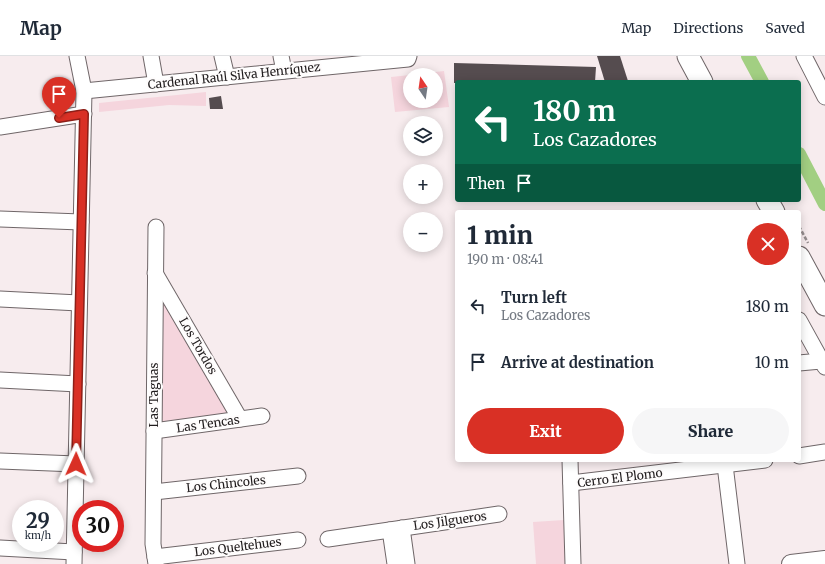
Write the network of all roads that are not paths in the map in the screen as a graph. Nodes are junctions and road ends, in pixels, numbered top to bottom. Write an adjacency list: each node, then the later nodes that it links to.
1 (77, 56): 13 (street)
2 (151, 56): 12 (street)
3 (222, 56): 10 (street)
4 (281, 56): 9 (street)
5 (688, 56): 11 (main road)
6 (804, 56): 14 (street)
7 (408, 58): 8 (street, Cardenal Raúl Silva Henríquez)
8 (350, 60): 9 (street, Cardenal Raúl Silva Henríquez)
9 (284, 71): 10 (street, Cardenal Raúl Silva Henríquez)
10 (226, 77): 12 (street, Cardenal Raúl Silva Henríquez)
11 (701, 80)
12 (156, 84): 13 (street, Cardenal Raúl Silva Henríquez)
13 (84, 91): 15 (street)
14 (825, 97)
15 (84, 114): 16 (street); 18 (street)
16 (0, 127)
17 (0, 219): 18 (street)
18 (81, 222): 23 (street)
19 (156, 227): 21 (street, Las Taguas)
20 (801, 261): 24 (main road)
21 (155, 273): 31 (street, Los Tordos); 32 (street, Las Taguas)
22 (0, 299): 23 (street)
23 (79, 303): 29 (street)
24 (825, 305)
25 (801, 324): 27 (street)
26 (801, 363): 27 (street)
27 (823, 364)
28 (0, 380): 29 (street)
29 (78, 384): 38 (street)
30 (262, 416): 31 (street, Las Tencas)
31 (240, 419): 32 (street, Las Tencas)
32 (154, 431): 43 (street, Las Taguas)
33 (825, 452): 34 (street)
34 (801, 456)
35 (0, 461): 38 (street)
36 (570, 462): 42 (street)
37 (749, 462): 39 (street, Cerro El Plomo)
38 (76, 464): 50 (street)
39 (725, 465): 40 (street, Cerro El Plomo); 55 (street)
40 (667, 466): 42 (street, Cerro El Plomo)
41 (298, 476): 43 (street, Los Chincoles)
42 (571, 483): 54 (street)
43 (154, 492): 49 (street, Las Taguas)
44 (499, 514): 45 (street, Los Jilgueros)
45 (396, 529): 46 (street, Los Jilgueros); 52 (street); 53 (street, Los Jilgueros)
46 (328, 539)
47 (298, 540): 49 (street, Los Queltehues)
48 (0, 548): 50 (street)
49 (153, 557)
50 (74, 558)
51 (825, 560): 56 (street)
52 (395, 564)
53 (407, 564)
54 (573, 564)
55 (736, 564)
56 (791, 564)

